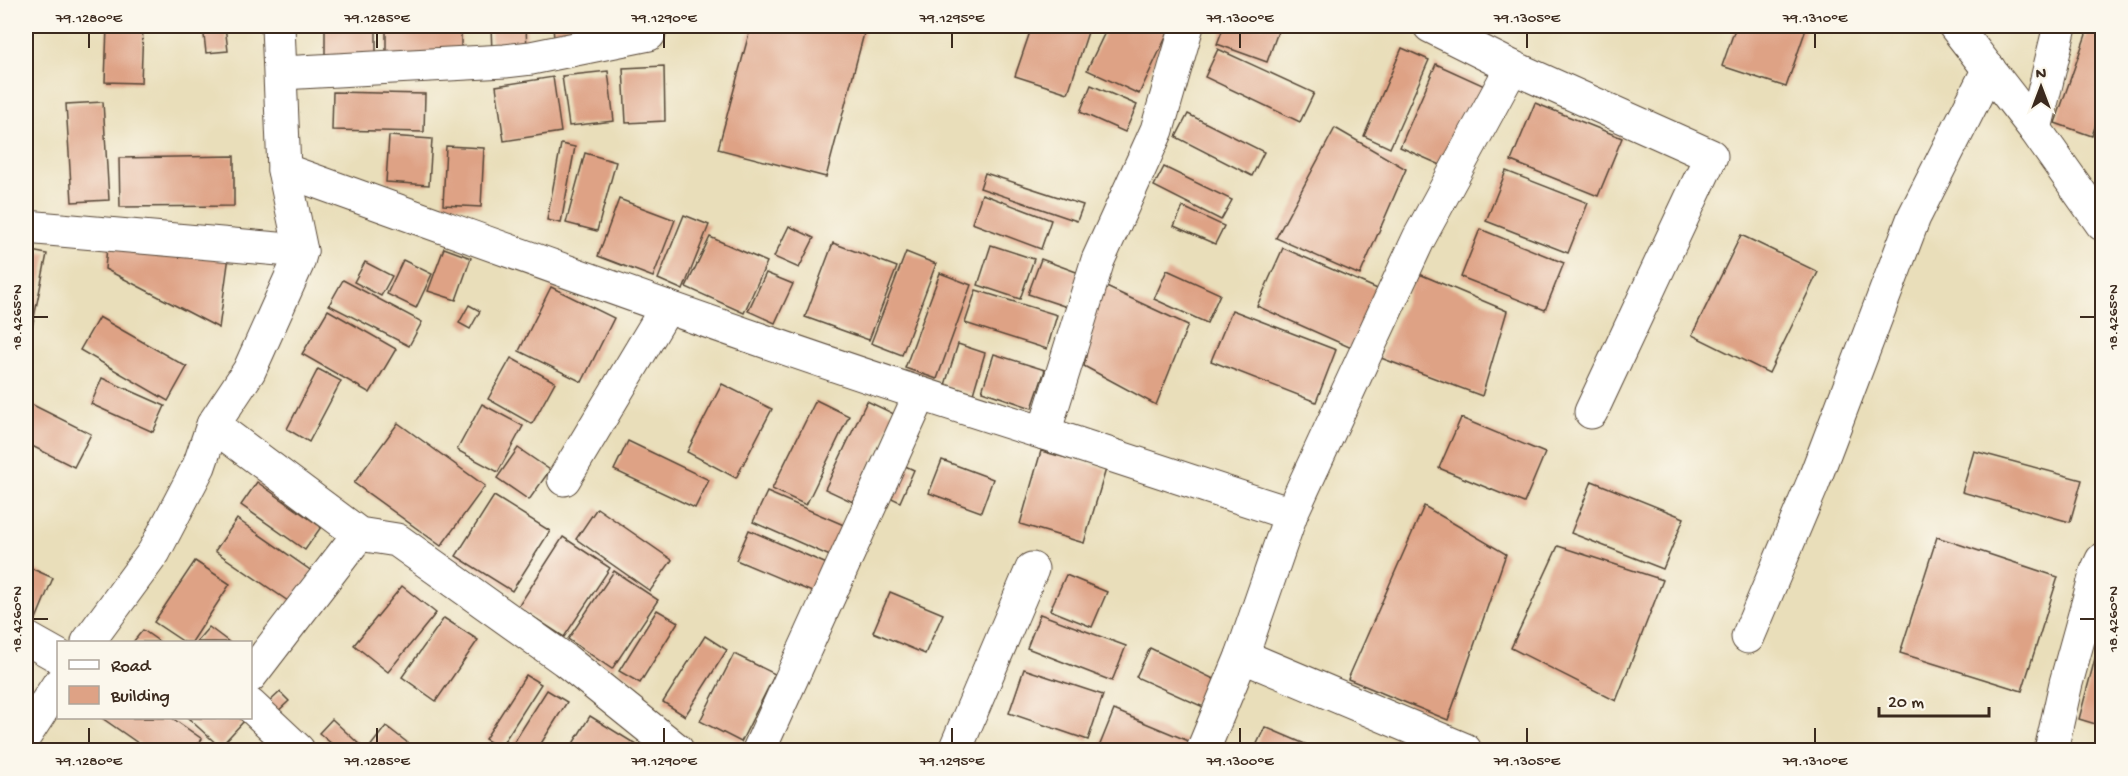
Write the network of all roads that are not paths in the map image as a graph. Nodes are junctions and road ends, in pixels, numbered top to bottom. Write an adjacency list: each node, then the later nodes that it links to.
1 (278, 26): 9 (street)
2 (1187, 26): 19 (street)
3 (1430, 26): 7 (street)
4 (1955, 26): 8 (street)
5 (2060, 26): 10 (street)
6 (649, 34): 9 (street)
7 (1512, 67): 17 (street); 21 (street)
8 (1989, 69): 10 (street); 25 (street)
9 (281, 73): 11 (street)
10 (2035, 129): 12 (street)
11 (284, 170): 14 (street); 15 (street)
12 (2103, 224)
13 (26, 227): 14 (street)
14 (301, 251): 18 (street)
15 (667, 307): 16 (street); 20 (street)
16 (920, 394): 19 (street); 36 (street)
17 (1591, 412)
18 (213, 425): 22 (street); 27 (street)
19 (1044, 433): 21 (street)
20 (564, 479)
21 (1291, 514): 29 (street)
22 (359, 534): 30 (street); 35 (street)
23 (1032, 569): 37 (street)
24 (2101, 569): 40 (street)
25 (1748, 637)
26 (26, 638): 28 (street)
27 (89, 641)
28 (57, 655)
29 (1242, 656): 38 (street); 39 (street)
30 (252, 673)
31 (57, 687): 33 (street)
32 (252, 707): 34 (street)
33 (26, 734)
34 (298, 750)
35 (677, 750)
36 (759, 750)
37 (955, 750)
38 (1203, 750)
39 (1465, 750)
40 (2051, 750)

